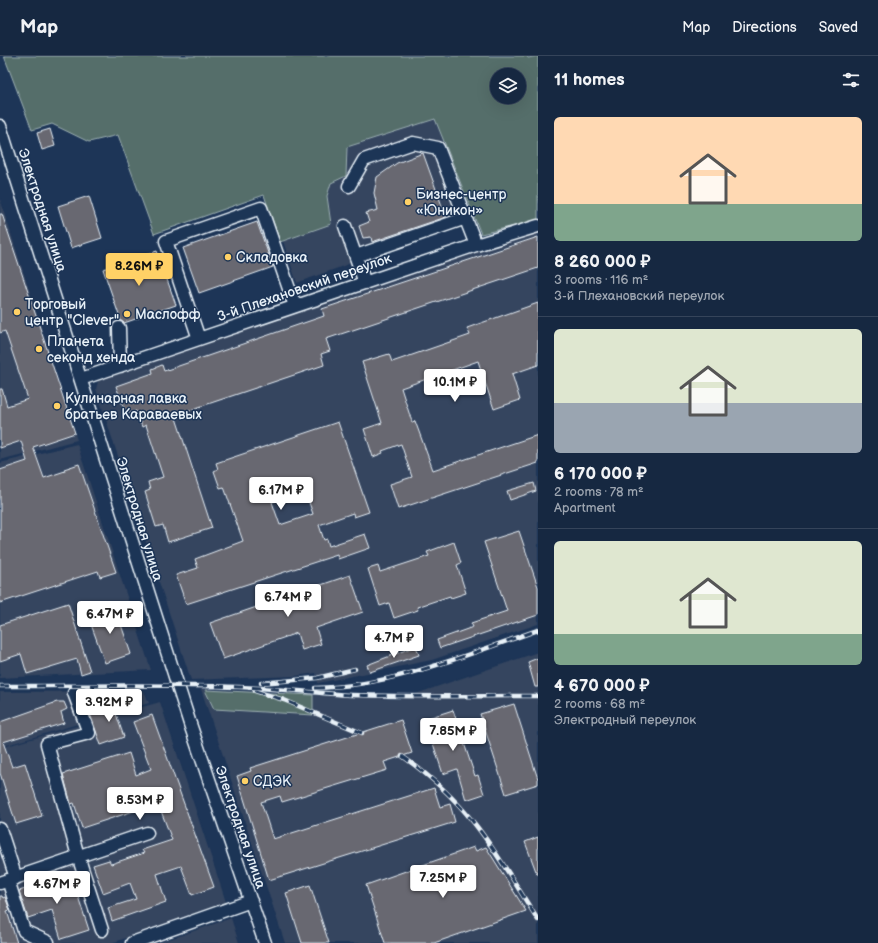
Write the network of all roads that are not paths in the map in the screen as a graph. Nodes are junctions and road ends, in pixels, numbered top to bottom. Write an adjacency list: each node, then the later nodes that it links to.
1 (0, 126): 2 (street, Электродная улица)
2 (3, 142): 14 (street, Электродная улица)
3 (349, 186): 4 (street)
4 (466, 218): 7 (street); 8 (street)
5 (345, 226): 8 (street)
6 (538, 226): 7 (street, 3-й Плехановский переулок)
7 (476, 245): 9 (street, 3-й Плехановский переулок)
8 (356, 256): 9 (street)
9 (365, 283): 10 (street, 3-й Плехановский переулок)
10 (295, 306): 12 (street, 3-й Плехановский переулок); 12 (street)
11 (119, 328): 13 (street)
12 (199, 339): 13 (street, 3-й Плехановский переулок)
13 (120, 366): 14 (street, 3-й Плехановский переулок)
14 (81, 379): 20 (street, Электродная улица)
15 (74, 692): 18 (street)
16 (0, 829): 19 (street)
17 (147, 833): 18 (street)
18 (78, 856): 19 (street); 21 (street)
19 (8, 880): 22 (street)
20 (250, 901): 23 (street); 24 (street, Электродная улица)
21 (102, 930)
22 (48, 942)
23 (132, 943)
24 (265, 943)

